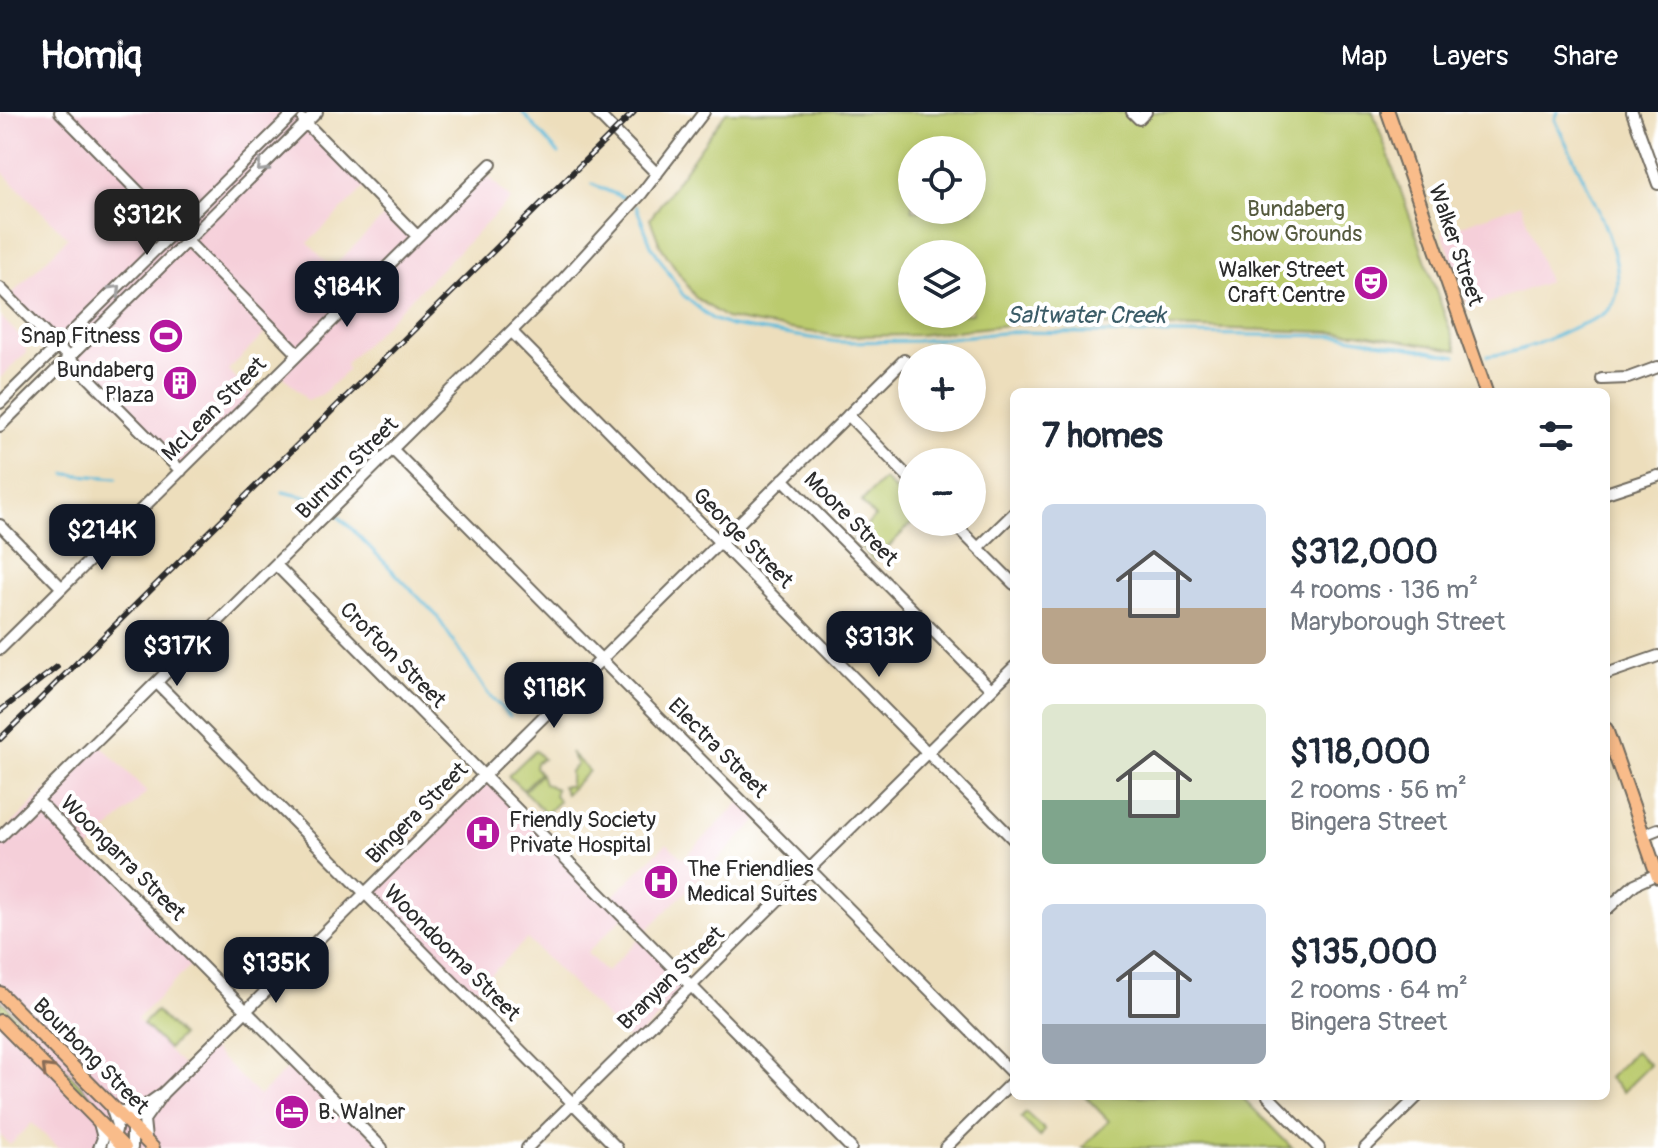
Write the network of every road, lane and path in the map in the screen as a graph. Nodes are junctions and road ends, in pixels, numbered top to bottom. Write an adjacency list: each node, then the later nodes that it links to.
1 (60, 112): 12 (street)
2 (295, 112): 8 (street); 12 (street)
3 (317, 112): 8 (street)
4 (596, 112): 10 (street)
5 (704, 112): 10 (street, Burrum Street)
6 (1388, 112): 23 (main road, Walker Street)
7 (1632, 112): 11 (street)
8 (306, 123): 13 (street); 14 (street, one-way to 14)
9 (491, 164): 13 (street, McLean Street)
10 (657, 174): 16 (street, Burrum Street)
11 (1657, 180)
12 (176, 230): 14 (street); 17 (street, one-way to 12)
13 (417, 236): 18 (street, McLean Street)
14 (187, 241): 18 (street); 19 (street)
15 (0, 288): 17 (street)
16 (512, 332): 27 (street, Burrum Street); 36 (street, George Street)
17 (58, 346): 19 (street); 24 (street)
18 (298, 354): 29 (street, McLean Street)
19 (69, 358): 26 (street); 29 (street)
20 (898, 366): 25 (street, Bingera Street)
21 (1658, 367): 22 (street)
22 (1602, 379)
23 (1485, 388)
24 (0, 403)
25 (848, 415): 28 (street); 31 (street, Bingera Street)
26 (0, 426)
27 (393, 450): 38 (street, Burrum Street); 43 (street, Electra Street)
28 (898, 467)
29 (181, 471): 40 (street, McLean Street)
30 (1658, 476): 32 (street)
31 (783, 479): 36 (street, Bingera Street); 47 (street, Moore Street)
32 (1610, 492)
33 (1010, 517): 37 (street)
34 (0, 525): 40 (street)
35 (966, 536): 37 (street)
36 (720, 542): 43 (street, Bingera Street); 49 (street, George Street)
37 (978, 548): 39 (street)
38 (277, 566): 46 (street, Burrum Street); 50 (street, Crofton Street)
39 (1010, 580)
40 (62, 588): 41 (street, McLean Street)
41 (0, 649)
42 (1658, 656): 45 (street)
43 (602, 660): 50 (street, Bingera Street); 56 (street, Electra Street)
44 (1010, 671): 47 (street, Branyan Street)
45 (1610, 673)
46 (157, 683): 51 (street, Burrum Street); 58 (street, Woondooma Street)
47 (991, 689): 49 (street, Branyan Street)
48 (1610, 740): 53 (main road)
49 (927, 752): 54 (street, George Street); 56 (street, Branyan Street)
50 (483, 776): 58 (street, Bingera Street); 60 (street, Crofton Street)
51 (37, 800): 55 (street, Burrum Street); 62 (street, Woongarra Street)
52 (1658, 829): 53 (street)
53 (1643, 835): 57 (main road)
54 (1010, 836)
55 (0, 837)
56 (810, 869): 60 (street, Branyan Street); 64 (street, Electra Street)
57 (1658, 875): 59 (street)
58 (365, 893): 62 (street, Bingera Street); 70 (street, Woondooma Street)
59 (1610, 906)
60 (691, 986): 70 (street, Branyan Street); 82 (street, Crofton Street)
61 (0, 993): 67 (main road, Bourbong Street)
62 (246, 1010): 66 (street, Bingera Street); 79 (street, Woongarra Street)
63 (0, 1021): 73 (main road, Bourbong Street, one-way to 63)
64 (1010, 1073)
65 (1010, 1081): 83 (street)
66 (163, 1093): 72 (street, Bingera Street); 76 (street, Bingera Street)
67 (105, 1099): 71 (main road, Bourbong Street); 75 (street)
68 (1272, 1100): 84 (street)
69 (1414, 1100): 85 (street)
70 (572, 1103): 80 (street, Branyan Street); 81 (street, Woondooma Street)
71 (115, 1109): 72 (street); 74 (main road, Bourbong Street)
72 (136, 1112): 74 (street)
73 (95, 1117): 75 (main road, Bourbong Street); 77 (street)
74 (131, 1125): 76 (main road, Bourbong Street); 78 (street)
75 (118, 1145)
76 (151, 1146)
77 (99, 1148)
78 (132, 1148)
79 (382, 1148)
80 (527, 1148)
81 (617, 1148)
82 (851, 1148)
83 (945, 1148)
84 (1319, 1148)
85 (1365, 1148)

